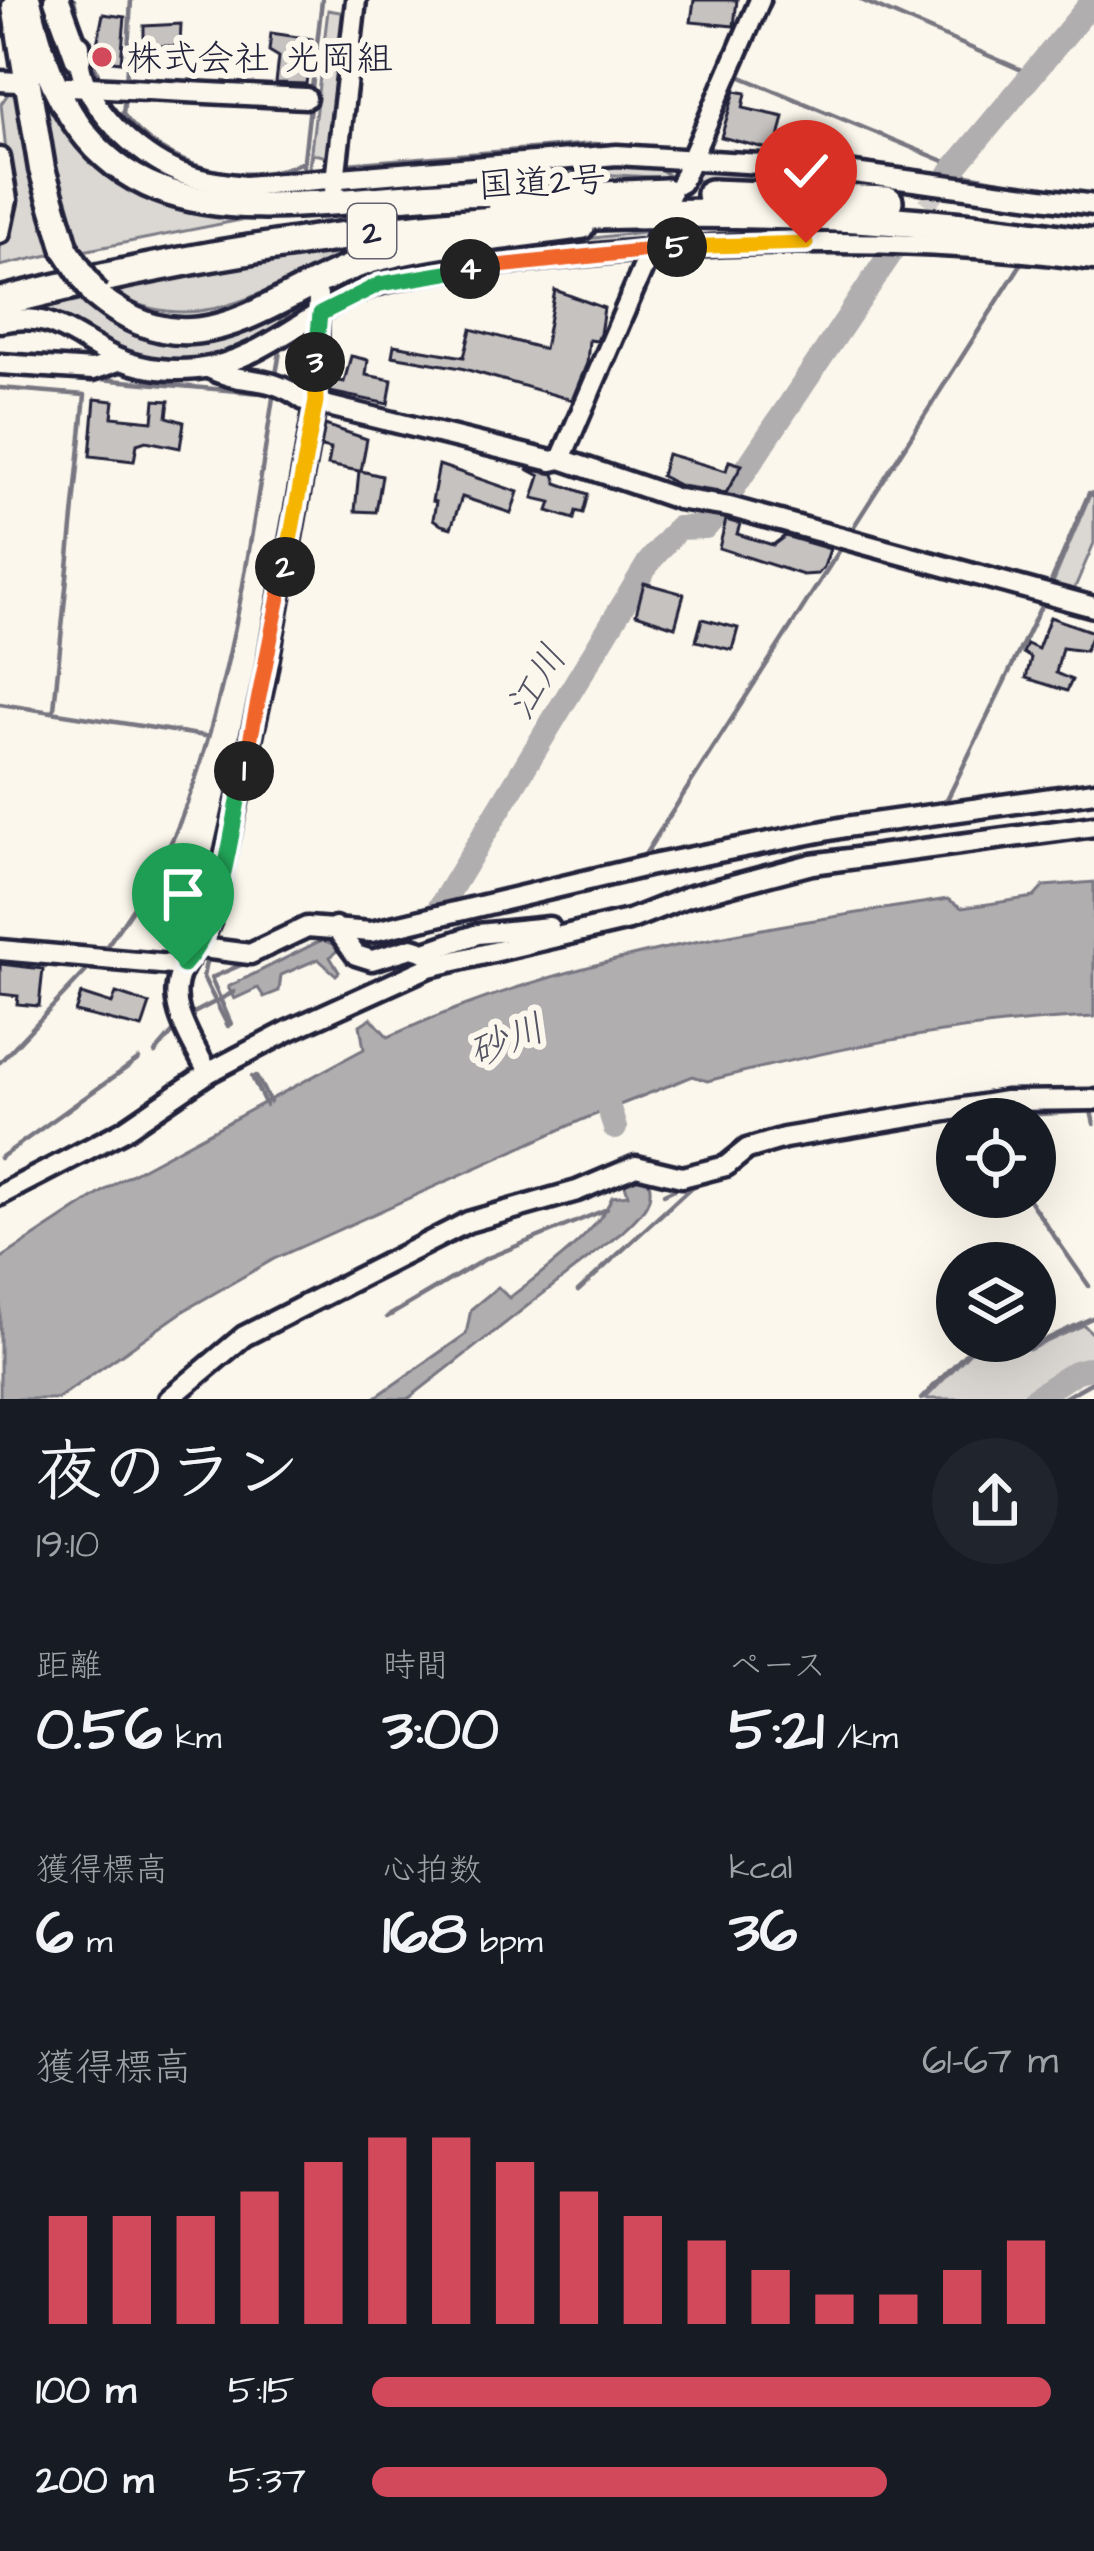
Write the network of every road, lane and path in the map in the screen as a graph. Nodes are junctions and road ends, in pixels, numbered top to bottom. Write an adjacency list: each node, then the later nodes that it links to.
1 (14, 0): 14 (main road, bridge)
2 (28, 0): 13 (main road)
3 (57, 0): 7 (main road)
4 (69, 0): 7 (street)
5 (356, 0): 12 (street)
6 (760, 0): 11 (street)
7 (78, 58): 8 (street)
8 (79, 86): 9 (street); 12 (street)
9 (306, 98)
10 (0, 158): 17 (street)
11 (691, 161): 12 (street); 14 (street); 15 (street)
12 (336, 183)
13 (566, 196): 16 (highway, 国道2号 / 2); 21 (highway, 国道2号 / 2)
14 (680, 197): 19 (highway, 国道2号 / 2); 22 (highway, 国道2号 / 2)
15 (1094, 205)
16 (1094, 226)
17 (0, 233)
18 (655, 240): 20 (street); 23 (street); 29 (street)
19 (1094, 244)
20 (1094, 260)
21 (0, 283)
22 (0, 302)
23 (319, 305): 27 (street); 28 (street)
24 (0, 322): 25 (street)
25 (121, 360): 26 (street); 27 (street)
26 (0, 364)
27 (207, 367): 28 (street)
28 (316, 401): 29 (street); 35 (street)
29 (561, 459): 30 (street)
30 (1094, 607)
31 (1094, 792): 33 (street)
32 (1094, 826): 34 (street)
33 (335, 927): 34 (street); 35 (street)
34 (578, 932): 38 (street)
35 (207, 949): 37 (street)
36 (0, 950): 37 (street)
37 (183, 966): 38 (street)
38 (208, 1073): 40 (street)
39 (1094, 1100): 41 (street)
40 (0, 1195)
41 (172, 1398)

